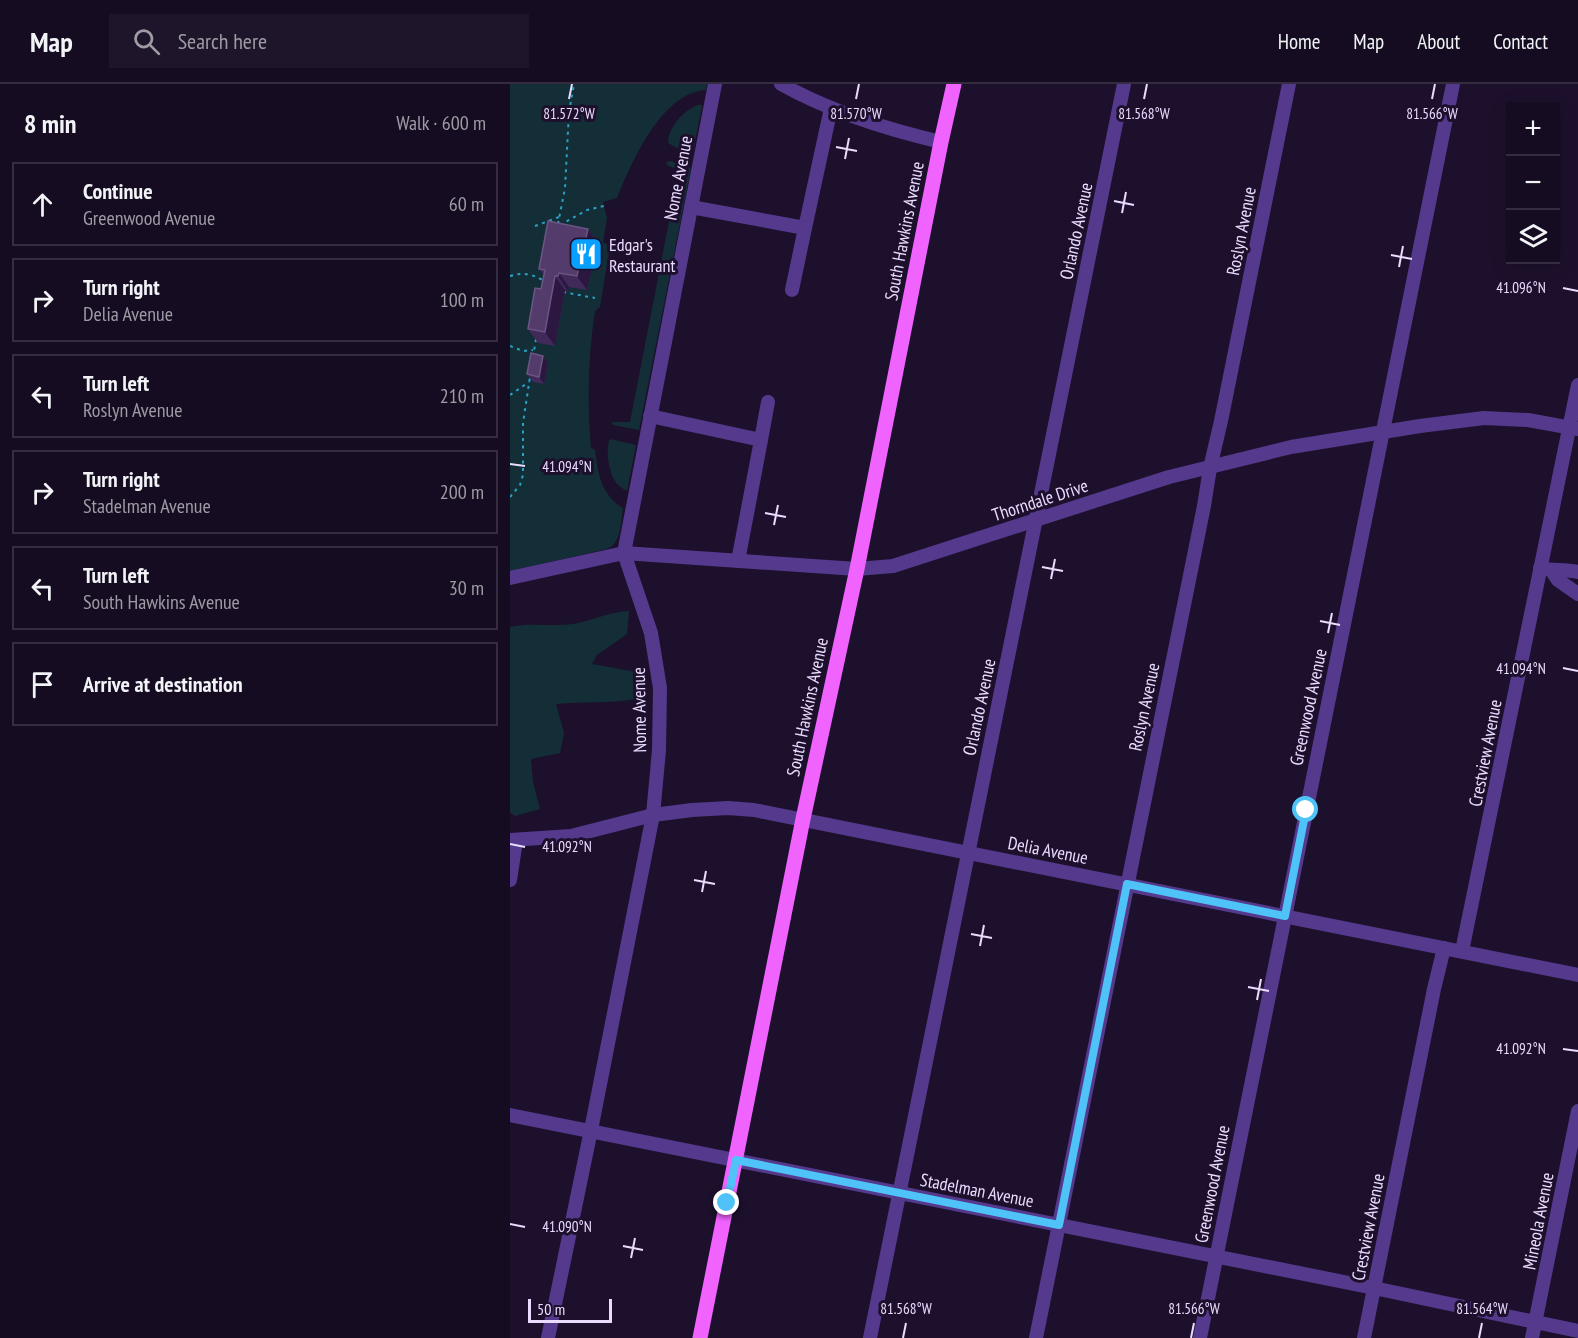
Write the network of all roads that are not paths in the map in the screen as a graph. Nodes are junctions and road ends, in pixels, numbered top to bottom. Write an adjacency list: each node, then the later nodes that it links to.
1 (715, 84): 9 (street, Nome Avenue)
2 (781, 84): 7 (street)
3 (954, 84): 8 (main road, South Hawkins Avenue)
4 (1124, 84): 19 (street, Orlando Avenue)
5 (1289, 84): 18 (street, Roslyn Avenue)
6 (1453, 84): 16 (street, Greenwood Avenue)
7 (831, 108): 8 (street); 10 (street)
8 (941, 142): 22 (main road, South Hawkins Avenue)
9 (691, 207): 10 (street); 14 (street, Nome Avenue)
10 (805, 228): 11 (street)
11 (792, 290)
12 (1578, 385): 15 (street, Crestview Avenue)
13 (768, 402): 17 (street)
14 (650, 416): 17 (street); 20 (street, Nome Avenue)
15 (1573, 428): 16 (street, Thorndale Drive); 23 (street, Crestview Avenue)
16 (1382, 433): 18 (street, Thorndale Drive); 33 (street, Greenwood Avenue)
17 (761, 440): 21 (street)
18 (1210, 468): 19 (street, Thorndale Drive); 32 (street, Roslyn Avenue)
19 (1037, 519): 22 (street, Thorndale Drive); 30 (street, Orlando Avenue)
20 (624, 553): 21 (street, Thorndale Drive); 25 (street, Thorndale Drive); 27 (street, Nome Avenue)
21 (738, 561): 22 (street, Thorndale Drive)
22 (857, 569): 28 (main road, South Hawkins Avenue)
23 (1546, 570): 24 (street); 26 (street); 35 (street, Crestview Avenue)
24 (1578, 572)
25 (510, 578)
26 (1578, 594)
27 (653, 815): 28 (street, Delia Avenue); 29 (street, Delia Avenue); 39 (street, Nome Avenue)
28 (803, 819): 30 (street, Delia Avenue); 40 (main road, South Hawkins Avenue)
29 (513, 841): 31 (street)
30 (969, 852): 32 (street, Delia Avenue); 41 (street, Orlando Avenue)
31 (510, 880)
32 (1127, 884): 33 (street, Delia Avenue); 42 (street, Roslyn Avenue)
33 (1285, 916): 34 (street, Delia Avenue); 43 (street, Greenwood Avenue)
34 (1444, 948): 35 (street, Delia Avenue); 44 (street, Crestview Avenue)
35 (1462, 951): 36 (street, Delia Avenue)
36 (1578, 975)
37 (1578, 1111): 45 (street, Mineola Avenue)
38 (510, 1115): 39 (street, Stadelman Avenue)
39 (591, 1130): 40 (street, Stadelman Avenue); 47 (street, Nome Avenue)
40 (736, 1160): 41 (street, Stadelman Avenue); 48 (main road, South Hawkins Avenue)
41 (900, 1193): 42 (street, Stadelman Avenue); 49 (street, Orlando Avenue)
42 (1059, 1225): 43 (street, Stadelman Avenue); 50 (street, Roslyn Avenue)
43 (1216, 1257): 44 (street, Stadelman Avenue); 51 (street, Greenwood Avenue)
44 (1374, 1288): 45 (street, Stadelman Avenue); 52 (street, Crestview Avenue)
45 (1536, 1322): 46 (street, Stadelman Avenue); 53 (street, Mineola Avenue)
46 (1578, 1331)
47 (548, 1338)
48 (700, 1338)
49 (870, 1338)
50 (1036, 1338)
51 (1200, 1338)
52 (1364, 1338)
53 (1532, 1338)

